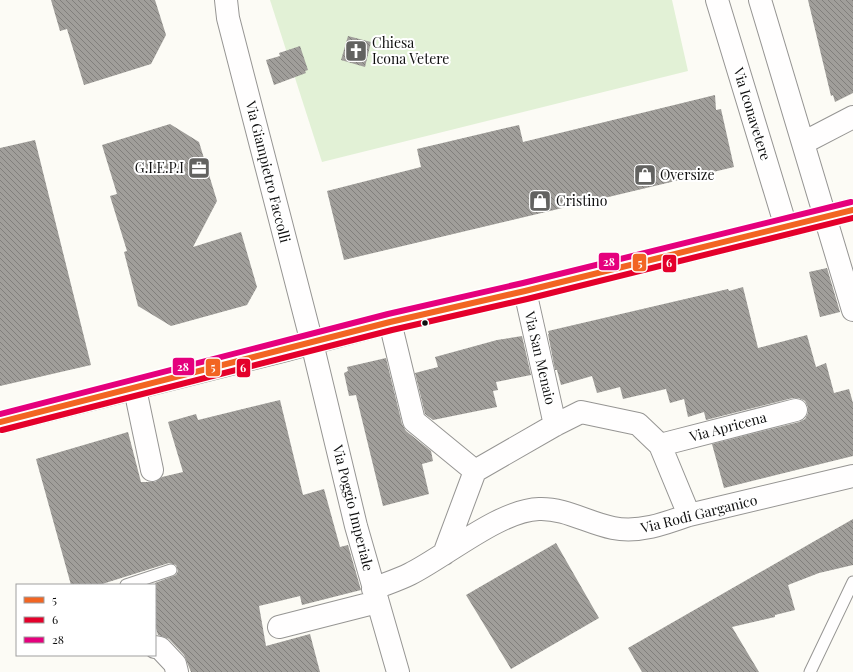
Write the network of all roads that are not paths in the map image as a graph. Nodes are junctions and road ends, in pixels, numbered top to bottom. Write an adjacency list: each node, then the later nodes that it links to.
1 (226, 0): 12 (street, Via Giampietro Faccolli)
2 (717, 0): 8 (street, Via Iconavetere)
3 (760, 0): 5 (street)
4 (853, 117): 5 (street)
5 (804, 143): 7 (street)
6 (853, 210): 7 (street)
7 (826, 217): 8 (street); 10 (street)
8 (786, 227): 9 (street)
9 (525, 291): 11 (street); 16 (street, Via San Menaio)
10 (853, 310)
11 (390, 322): 12 (street); 19 (street)
12 (312, 343): 13 (street); 26 (street, Via Poggio Imperiale)
13 (135, 389): 15 (street); 18 (street)
14 (796, 410): 17 (street, Via Apricena)
15 (0, 422)
16 (555, 425): 17 (street); 19 (street)
17 (660, 445): 21 (street)
18 (152, 470)
19 (475, 471): 22 (street)
20 (853, 476): 21 (street, Via Rodi Garganico)
21 (689, 515): 22 (street, Via Rodi Garganico)
22 (444, 554): 26 (street, Via Rodi Garganico)
23 (171, 570): 25 (lane)
24 (853, 582): 31 (lane)
25 (129, 584)
26 (375, 595): 27 (street, Via Rodi Garganico); 30 (street, Via Poggio Imperiale)
27 (279, 627)
28 (156, 647): 29 (street)
29 (177, 672)
30 (398, 672)
31 (810, 672)

